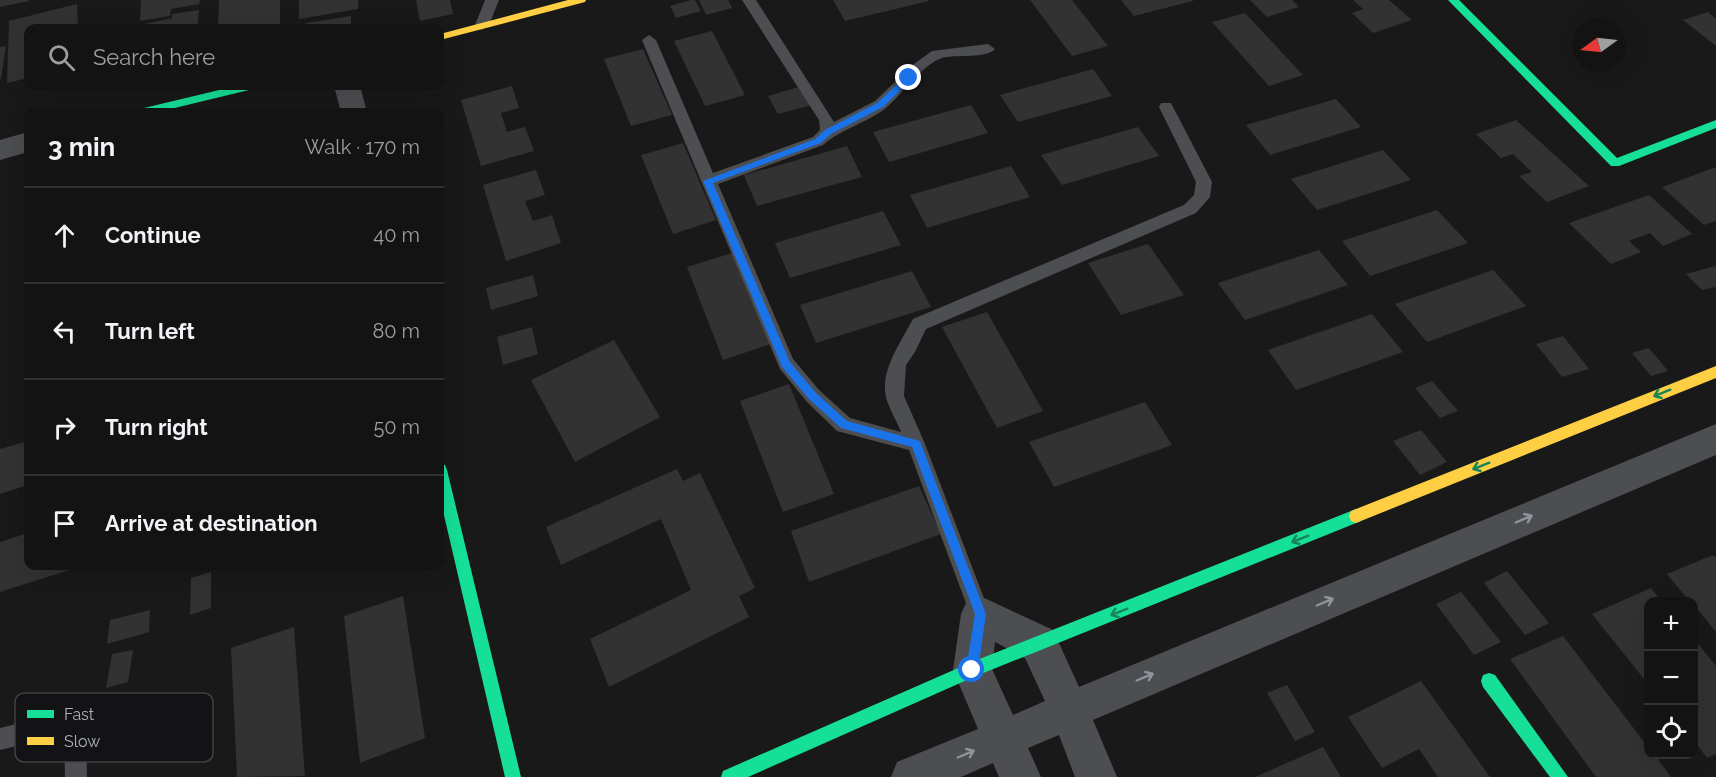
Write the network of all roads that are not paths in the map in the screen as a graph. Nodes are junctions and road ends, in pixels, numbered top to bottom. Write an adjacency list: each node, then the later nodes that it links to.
1 (492, 0): 6 (lane)
2 (580, 0): 5 (street)
3 (750, 0): 16 (lane)
4 (1453, 0): 15 (street)
5 (534, 5): 6 (street)
6 (482, 25): 7 (street)
7 (444, 36)
8 (649, 40): 19 (lane)
9 (988, 49): 16 (lane)
10 (233, 90): 13 (street)
11 (349, 90): 14 (street)
12 (1166, 107): 22 (lane)
13 (160, 108)
14 (353, 108)
15 (1716, 124)
16 (828, 132): 19 (lane)
17 (24, 143): 18 (street)
18 (0, 150)
19 (708, 181): 22 (lane)
20 (1716, 372): 25 (street, one-way to 25)
21 (1716, 439): 28 (street, one-way to 21)
22 (916, 444): 24 (lane)
23 (444, 488): 34 (street)
24 (980, 614): 25 (street); 26 (street)
25 (1039, 644): 26 (street); 28 (street)
26 (972, 670): 30 (street); 35 (street)
27 (1489, 681): 39 (street)
28 (1069, 709): 30 (street); 38 (street)
29 (15, 735): 31 (lane)
30 (1004, 737): 36 (street, one-way to 30); 37 (street)
31 (0, 739)
32 (76, 762): 33 (lane)
33 (76, 777)
34 (513, 777)
35 (729, 777)
36 (912, 777)
37 (1020, 777)
38 (1096, 777)
39 (1560, 777)

